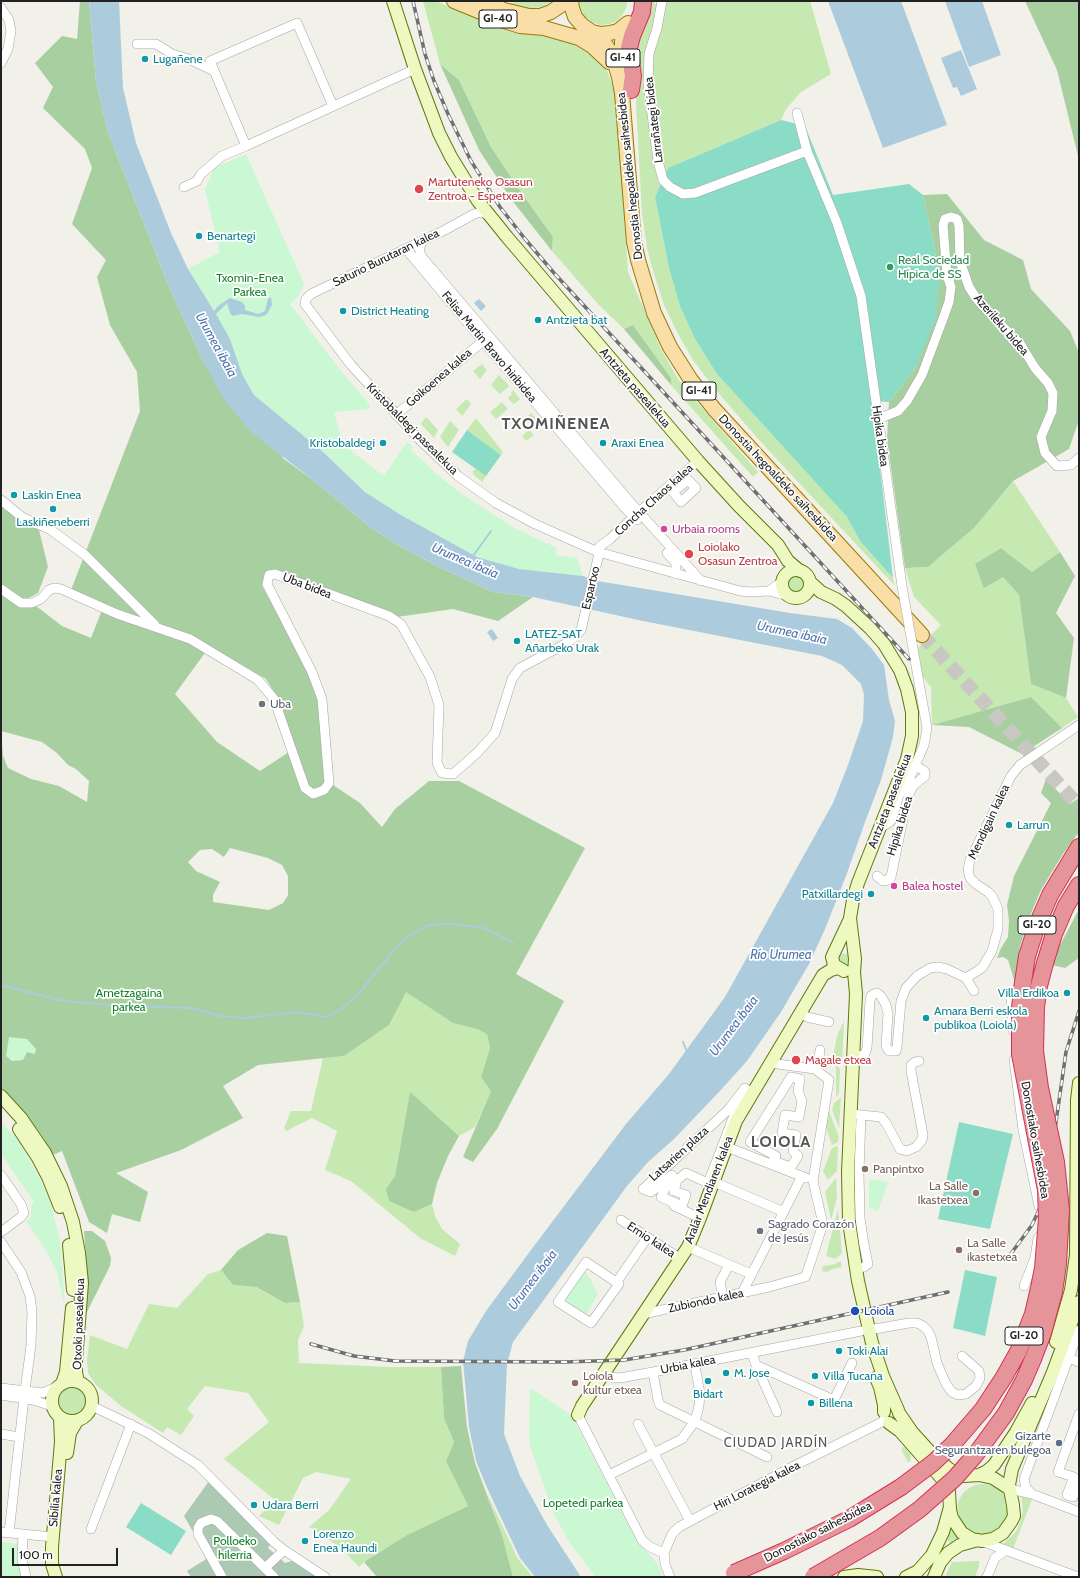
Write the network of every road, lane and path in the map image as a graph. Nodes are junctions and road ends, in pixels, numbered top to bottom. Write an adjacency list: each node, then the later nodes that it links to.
1 (454, 1): 11 (main road, GI-40)
2 (482, 1): 3 (main road, GI-40)
3 (567, 1)
4 (571, 1): 12 (main road, GI-41)
5 (637, 1): 10 (main road, GI-41)
6 (643, 1): 19 (highway)
7 (662, 1): 23 (street, Larrañategi bidea)
8 (393, 4): 16 (main road, Antzieta pasealekua)
9 (1, 8): 13 (street)
10 (626, 26): 12 (main road, GI-41); 19 (main road, Donostia hegoaldeko saihesbidea / GI-41)
11 (544, 28): 12 (main road, GI-40); 18 (main road)
12 (587, 28): 18 (main road, Donostia hegoaldeko saihesbidea / GI-41)
13 (5, 44): 15 (street)
14 (137, 44): 17 (street)
15 (1, 63)
16 (415, 69): 20 (street); 25 (main road, Antzieta pasealekua)
17 (214, 71): 20 (street); 22 (street)
18 (619, 77): 54 (main road, Donostia hegoaldeko saihesbidea / GI-41)
19 (631, 90): 54 (main road, Donostia hegoaldeko saihesbidea / GI-41)
20 (333, 106): 22 (street)
21 (797, 113): 23 (street, Hipika bidea)
22 (246, 146): 24 (street)
23 (807, 151): 33 (street, Hipika bidea)
24 (184, 187)
25 (478, 201): 26 (street); 27 (main road, Antzieta pasealekua)
26 (474, 214): 27 (street); 28 (street, Saturio Burutaran kalea)
27 (489, 215): 35 (main road, Antzieta pasealekua)
28 (422, 240): 29 (street, Saturio Burutaran kalea); 37 (street)
29 (406, 248): 30 (street, Saturio Burutaran kalea); 31 (street, Felisa Martin Bravo hiribidea)
30 (307, 306): 32 (street, Kristobaldegi pasealekua)
31 (483, 341): 32 (street, Goikoenea kalea); 37 (street, Felisa Martin Bravo hiribidea)
32 (396, 415): 39 (street, Kristobaldegi pasealekua)
33 (878, 418): 34 (street, Azerileku bidea); 54 (street, Hipika bidea, bridge)
34 (1079, 458)
35 (698, 461): 37 (street, Concha Chaos kalea); 41 (main road, Antzieta pasealekua)
36 (1, 500): 53 (street, Uba bidea)
37 (636, 514): 38 (street, Concha Chaos kalea); 43 (street, Felisa Martin Bravo hiribidea); 45 (street)
38 (610, 539): 39 (street, Concha Chaos kalea); 40 (street, Concha Chaos kalea)
39 (598, 556): 40 (street, Kristobaldegi pasealekua); 52 (street, Espartxo)
40 (615, 557): 43 (street, Kristobaldegi pasealekua)
41 (785, 557): 42 (main road, Antzieta pasealekua); 44 (main road)
42 (800, 571): 44 (main road); 46 (main road)
43 (676, 574): 45 (street, Kristobaldegi pasealekua)
44 (783, 579): 48 (street); 51 (main road)
45 (701, 580): 48 (street, Kristobaldegi pasealekua)
46 (810, 582): 49 (main road); 50 (main road, Antzieta pasealekua)
47 (1, 589): 53 (street, Uba bidea)
48 (769, 591): 51 (street, Kristobaldegi pasealekua)
49 (805, 595): 50 (main road, Antzieta pasealekua); 51 (main road)
50 (825, 595): 59 (main road, Antzieta pasealekua)
51 (788, 596)
52 (582, 624): 53 (street, Uba bidea)
53 (156, 626)
54 (921, 636): 56 (street, Hipika bidea)
55 (1079, 725): 66 (street, Mendigain kalea)
56 (915, 766): 57 (street); 59 (street, Hipika bidea)
57 (925, 776): 58 (street, Hipika bidea); 58 (street)
58 (910, 792): 58 (street, Hipika bidea, bridge)
59 (880, 828): 62 (main road, Antzieta pasealekua)
60 (1079, 847): 169 (highway, Donostiako saihesbidea / GI-20, bridge)
61 (1079, 885): 170 (highway, Donostiako saihesbidea / GI-20, bridge)
62 (850, 918): 63 (main road); 64 (main road)
63 (835, 952): 64 (main road); 65 (main road)
64 (854, 959): 65 (main road); 74 (main road)
65 (840, 969): 69 (main road, Aralar Mendiaren kalea); 111 (main road)
66 (966, 978): 67 (street); 74 (street)
67 (974, 990)
68 (1011, 999): 72 (street)
69 (801, 1013): 70 (street); 76 (main road, Aralar Mendiaren kalea)
70 (829, 1022)
71 (1040, 1024): 72 (street)
72 (1013, 1040): 90 (street)
73 (820, 1050): 77 (street)
74 (854, 1055): 81 (main road)
75 (919, 1061): 81 (street)
76 (770, 1063): 77 (street); 82 (main road, Aralar Mendiaren kalea)
77 (815, 1069): 87 (street)
78 (1079, 1083): 84 (main road)
79 (1, 1096): 124 (main road, Otxoki pasealekua)
80 (1, 1108): 125 (main road, Otxoki pasealekua)
81 (856, 1114): 111 (main road)
82 (727, 1147): 86 (street); 88 (main road, Aralar Mendiaren kalea)
83 (793, 1151): 83 (street)
84 (1078, 1163): 97 (main road)
85 (1, 1175): 95 (street)
86 (802, 1176): 87 (street); 91 (street)
87 (813, 1181): 106 (street, Zubiondo kalea)
88 (710, 1182): 88 (street, Latsarien plaza); 91 (street); 92 (main road, Aralar Mendiaren kalea)
89 (649, 1194): 92 (street)
90 (1039, 1206)
91 (784, 1212): 103 (street)
92 (700, 1218): 100 (main road, Aralar Mendiaren kalea)
93 (1046, 1218): 96 (street)
94 (621, 1220): 98 (street, Ernio kalea)
95 (1, 1232)
96 (1048, 1232): 97 (street); 105 (street)
97 (1077, 1235): 146 (main road)
98 (647, 1238): 101 (street, Ernio kalea); 104 (street)
99 (1, 1242): 128 (street)
100 (688, 1247): 101 (main road, Aralar Mendiaren kalea); 102 (street)
101 (681, 1259): 110 (main road, Aralar Mendiaren kalea)
102 (729, 1265): 103 (street); 107 (street)
103 (751, 1274): 106 (street)
104 (618, 1280)
105 (1024, 1286)
106 (742, 1293): 107 (street, Zubiondo kalea)
107 (723, 1297): 110 (street, Zubiondo kalea)
108 (558, 1302): 108 (street)
109 (1079, 1302): 148 (main road)
110 (643, 1314): 116 (main road, Aralar Mendiaren kalea)
111 (865, 1330): 113 (street, Urbia kalea); 114 (street, Urbia kalea); 131 (main road); 136 (main road)
112 (1079, 1330): 115 (street)
113 (752, 1353): 119 (street, Urbia kalea); 120 (street)
114 (962, 1356)
115 (1069, 1358): 117 (street); 149 (street)
116 (611, 1362): 122 (main road, Aralar Mendiaren kalea); 123 (street)
117 (1079, 1362)
118 (852, 1363): 120 (street)
119 (695, 1364): 121 (street, Urbia kalea); 138 (street)
120 (756, 1365): 132 (street)
121 (654, 1372): 123 (street, Urbia kalea); 138 (street)
122 (601, 1376): 123 (street, Urbia kalea); 134 (main road, Aralar Mendiaren kalea)
123 (624, 1377)
124 (78, 1382): 125 (main road); 130 (main road)
125 (60, 1385): 128 (street); 129 (main road)
126 (1, 1388): 128 (street)
127 (1, 1395): 128 (street)
128 (24, 1395): 129 (street); 142 (street)
129 (52, 1406): 135 (main road)
130 (92, 1406): 137 (main road); 139 (street)
131 (899, 1411): 136 (main road); 146 (main road)
132 (777, 1412)
133 (1079, 1414): 147 (street)
134 (578, 1415): 145 (street)
135 (60, 1418): 137 (main road); 156 (main road, Sibilia kalea)
136 (886, 1418): 150 (main road); 152 (street, Hiri Lorategia kalea)
137 (77, 1421): 164 (main road, Sibilia kalea)
138 (694, 1421): 143 (street); 144 (street)
139 (132, 1424): 153 (street); 158 (street)
140 (638, 1424): 143 (street)
141 (1, 1434): 142 (street)
142 (19, 1437): 154 (street)
143 (653, 1453): 145 (street); 152 (street)
144 (767, 1457)
145 (609, 1475): 160 (street)
146 (975, 1476): 148 (main road); 150 (main road)
147 (1079, 1480)
148 (1011, 1488): 149 (street); 157 (main road)
149 (1032, 1494): 151 (street)
150 (950, 1502): 157 (main road); 173 (main road)
151 (1079, 1512)
152 (690, 1521): 160 (street, Hiri Lorategia kalea)
153 (91, 1529)
154 (5, 1532): 155 (street)
155 (23, 1534): 156 (street); 162 (street)
156 (53, 1536): 163 (main road, Sibilia kalea)
157 (980, 1541): 159 (street); 174 (main road)
158 (284, 1550): 161 (street); 167 (street)
159 (1006, 1550): 175 (street); 176 (street)
160 (664, 1553): 168 (street)
161 (265, 1568): 165 (street); 166 (street)
162 (26, 1577)
163 (56, 1577)
164 (64, 1577)
165 (222, 1577)
166 (274, 1577)
167 (325, 1577)
168 (670, 1577)
169 (725, 1577)
170 (813, 1577)
171 (844, 1577): 172 (main road)
172 (877, 1577)
173 (906, 1577)
174 (934, 1577)
175 (987, 1577)
176 (1078, 1577)

